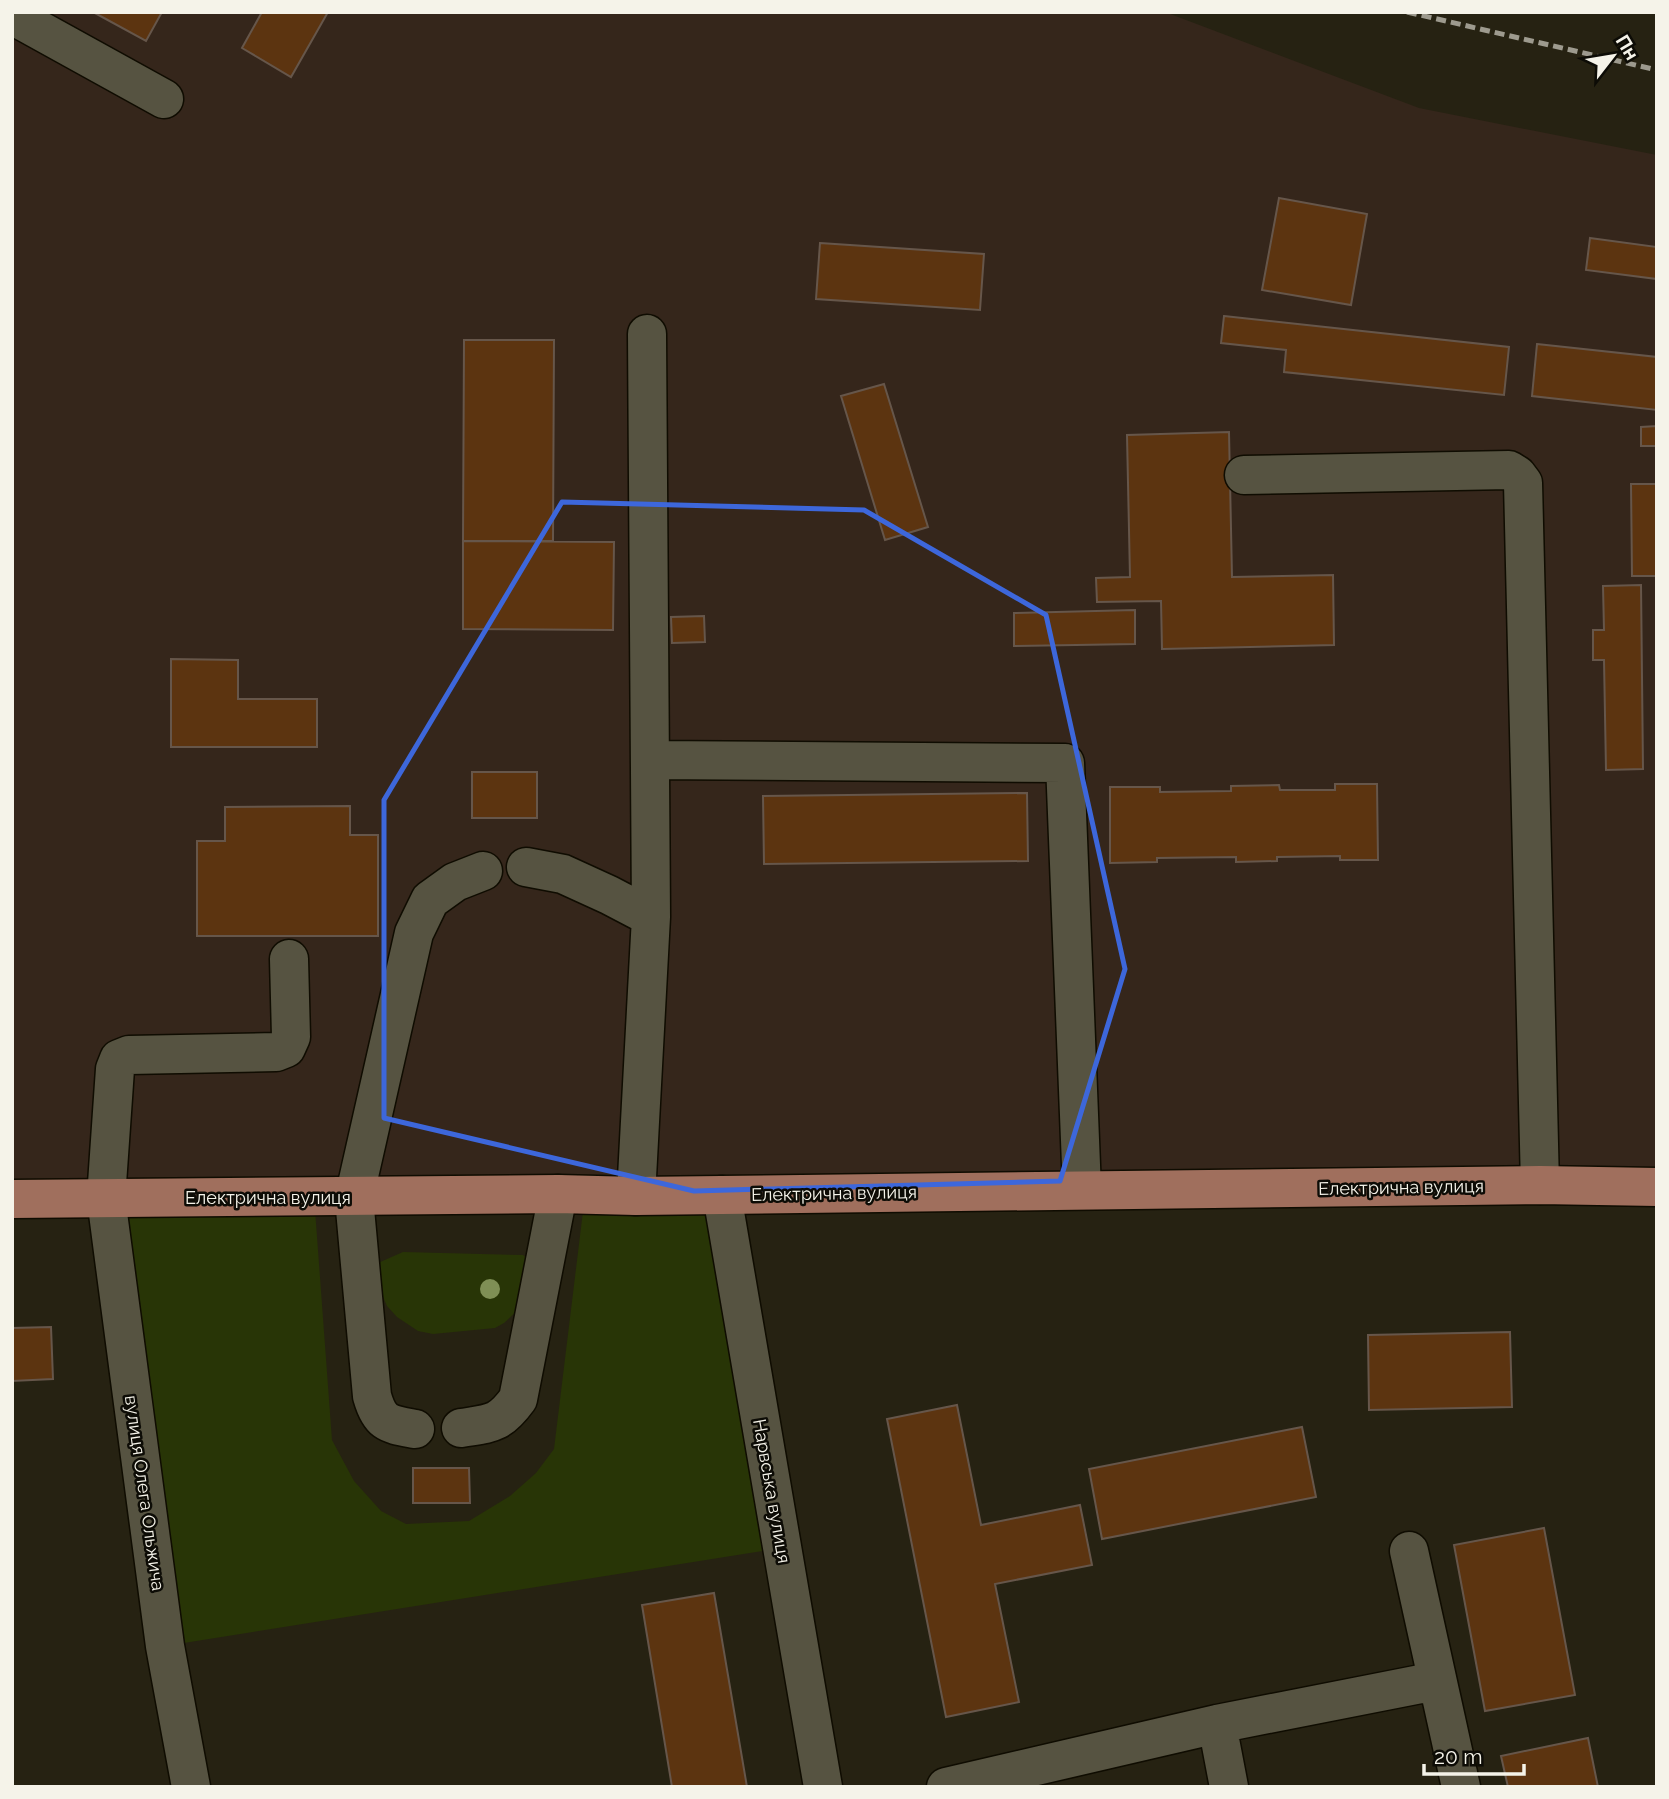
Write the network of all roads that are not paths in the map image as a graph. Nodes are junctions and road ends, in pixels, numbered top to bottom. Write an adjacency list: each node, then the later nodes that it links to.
1 (12, 15): 2 (street)
2 (164, 99)
3 (647, 334): 5 (street)
4 (1244, 475): 10 (street)
5 (650, 760): 8 (street); 12 (street)
6 (526, 867): 8 (street)
7 (483, 871): 17 (street)
8 (651, 917): 15 (street)
9 (289, 959): 16 (street, вулиця Олега Ольжича)
10 (1540, 1185): 11 (main road, Електрична вулиця); 12 (main road, Електрична вулиця)
11 (1657, 1187)
12 (1082, 1191): 14 (main road, Електрична вулиця)
13 (558, 1194): 15 (main road, Електрична вулиця); 17 (main road, Електрична вулиця); 19 (street)
14 (722, 1195): 15 (main road, Електрична вулиця); 25 (street, Нарвська вулиця)
15 (636, 1196)
16 (106, 1198): 17 (main road, Електрична вулиця); 18 (main road, Електрична вулиця); 24 (street, вулиця Олега Ольжича)
17 (354, 1198): 20 (street)
18 (12, 1199)
19 (461, 1427)
20 (415, 1429)
21 (1409, 1551): 22 (street)
22 (1436, 1681): 23 (street); 28 (street)
23 (1217, 1724): 26 (street); 27 (street)
24 (191, 1787)
25 (823, 1787)
26 (946, 1787)
27 (1229, 1787)
28 (1461, 1787)

